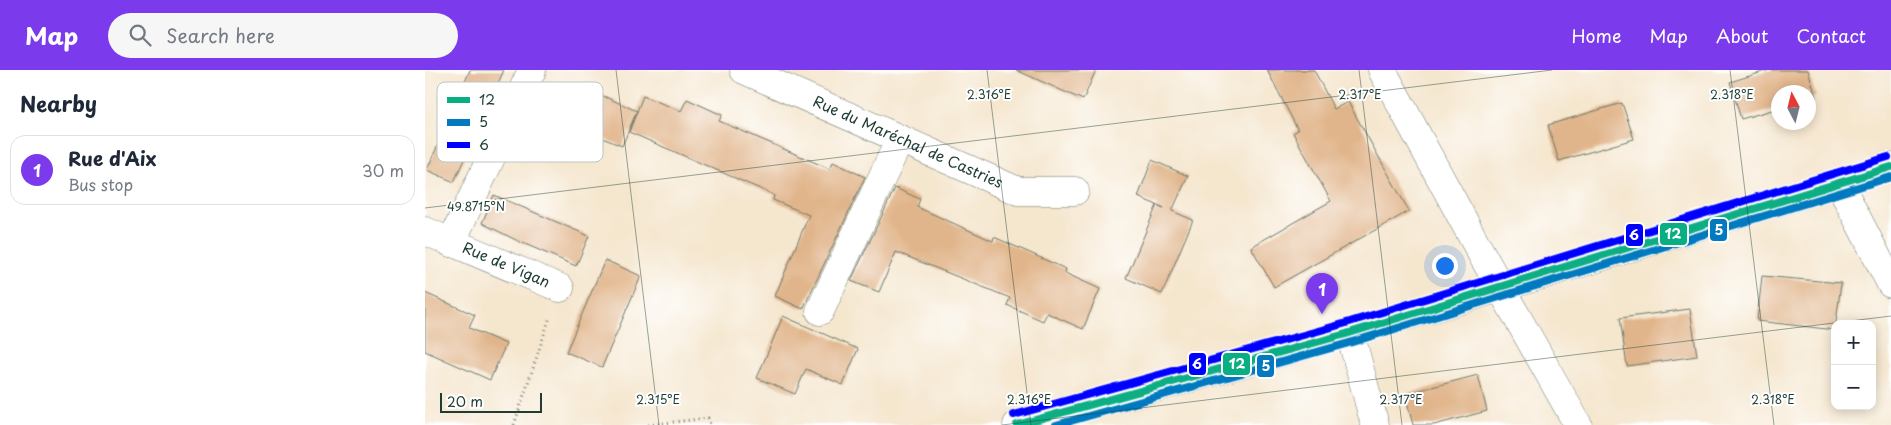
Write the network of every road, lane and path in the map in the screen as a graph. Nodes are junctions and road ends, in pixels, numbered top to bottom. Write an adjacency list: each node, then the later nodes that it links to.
1 (532, 70): 4 (street, Rue de Vigan)
2 (744, 70): 5 (street, Rue du Maréchal de Castries)
3 (1382, 70): 13 (street)
4 (526, 82)
5 (900, 139): 9 (street, Rue du Maréchal de Castries); 15 (street)
6 (489, 162): 11 (street, Rue de Vigan)
7 (1891, 167): 8 (street)
8 (1839, 183): 12 (street); 13 (street)
9 (1075, 191)
10 (425, 232): 11 (street, Rue de Vigan)
11 (451, 243): 14 (street, Rue de Vigan)
12 (1891, 284)
13 (1501, 287): 16 (street); 22 (street)
14 (560, 288): 17 (path)
15 (820, 311)
16 (1350, 333): 20 (street); 21 (street)
17 (514, 425)
18 (648, 425): 19 (path)
19 (710, 425)
20 (1017, 425)
21 (1375, 425)
22 (1578, 425)

